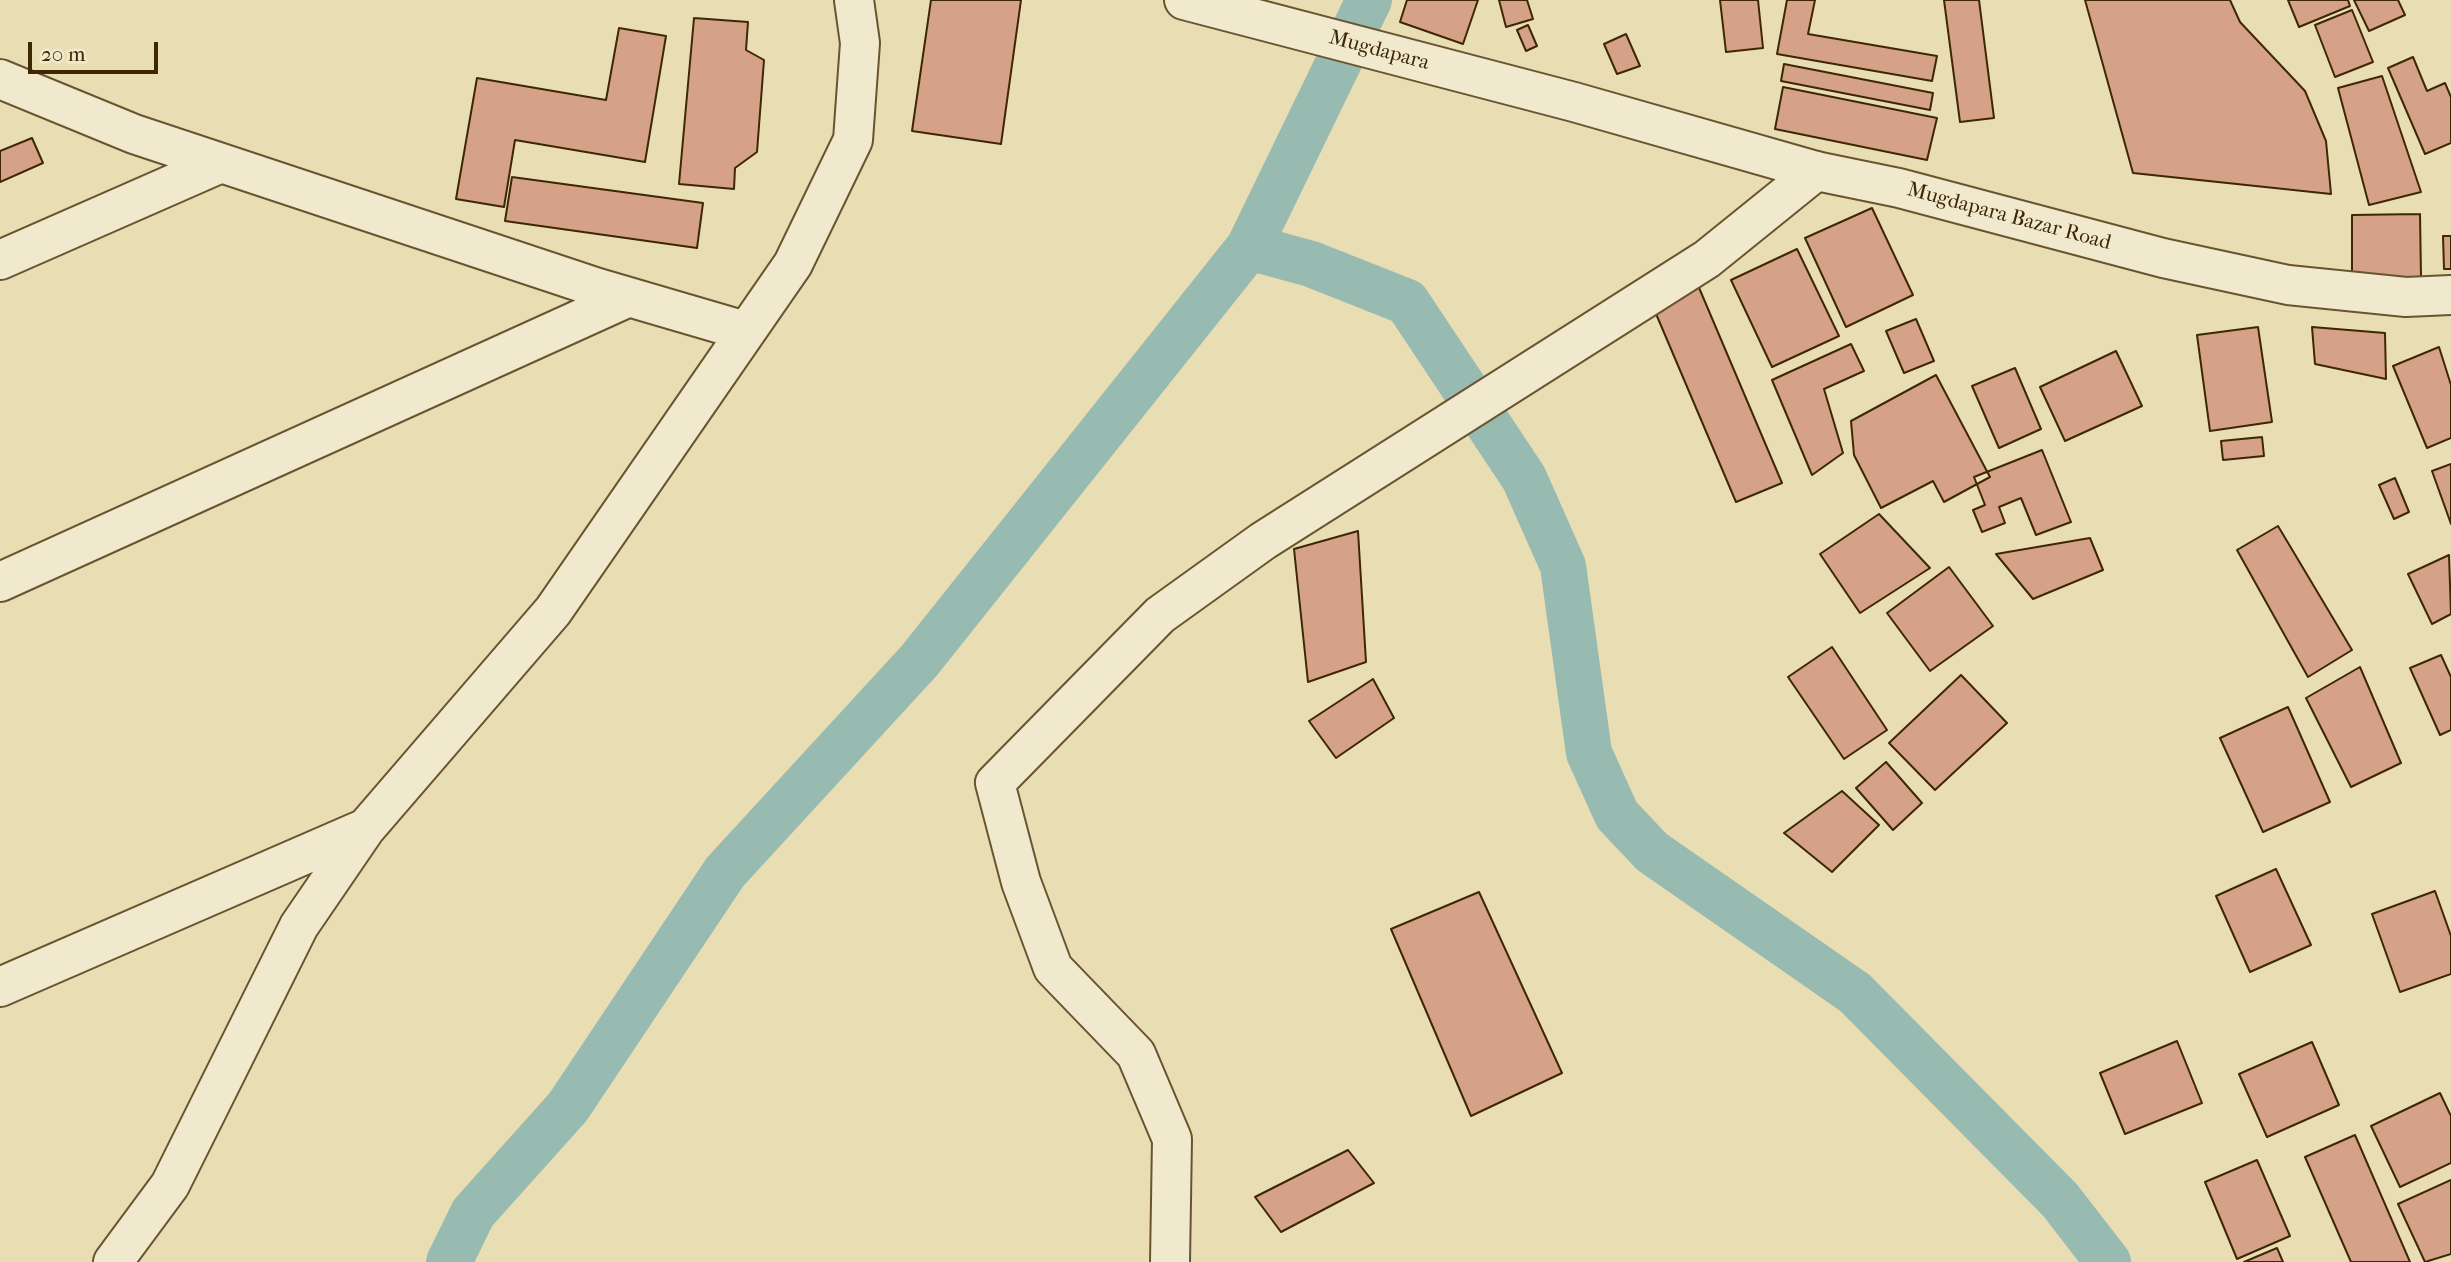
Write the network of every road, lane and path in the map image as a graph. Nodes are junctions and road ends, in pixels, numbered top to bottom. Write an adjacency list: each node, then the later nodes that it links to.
1 (854, 0): 10 (street)
2 (1184, 0): 4 (street, Mugdapara)
3 (0, 79): 5 (street)
4 (1574, 102): 6 (street, Mugdapara Bazar Road)
5 (221, 163): 7 (street); 9 (street)
6 (1816, 171): 8 (street, Mugdapara Bazar Road); 15 (street)
7 (0, 260)
8 (2451, 295)
9 (629, 297): 10 (street); 11 (street)
10 (745, 331): 12 (street)
11 (0, 582)
12 (366, 828): 13 (street); 14 (street)
13 (0, 987)
14 (113, 1262)
15 (1170, 1262)

